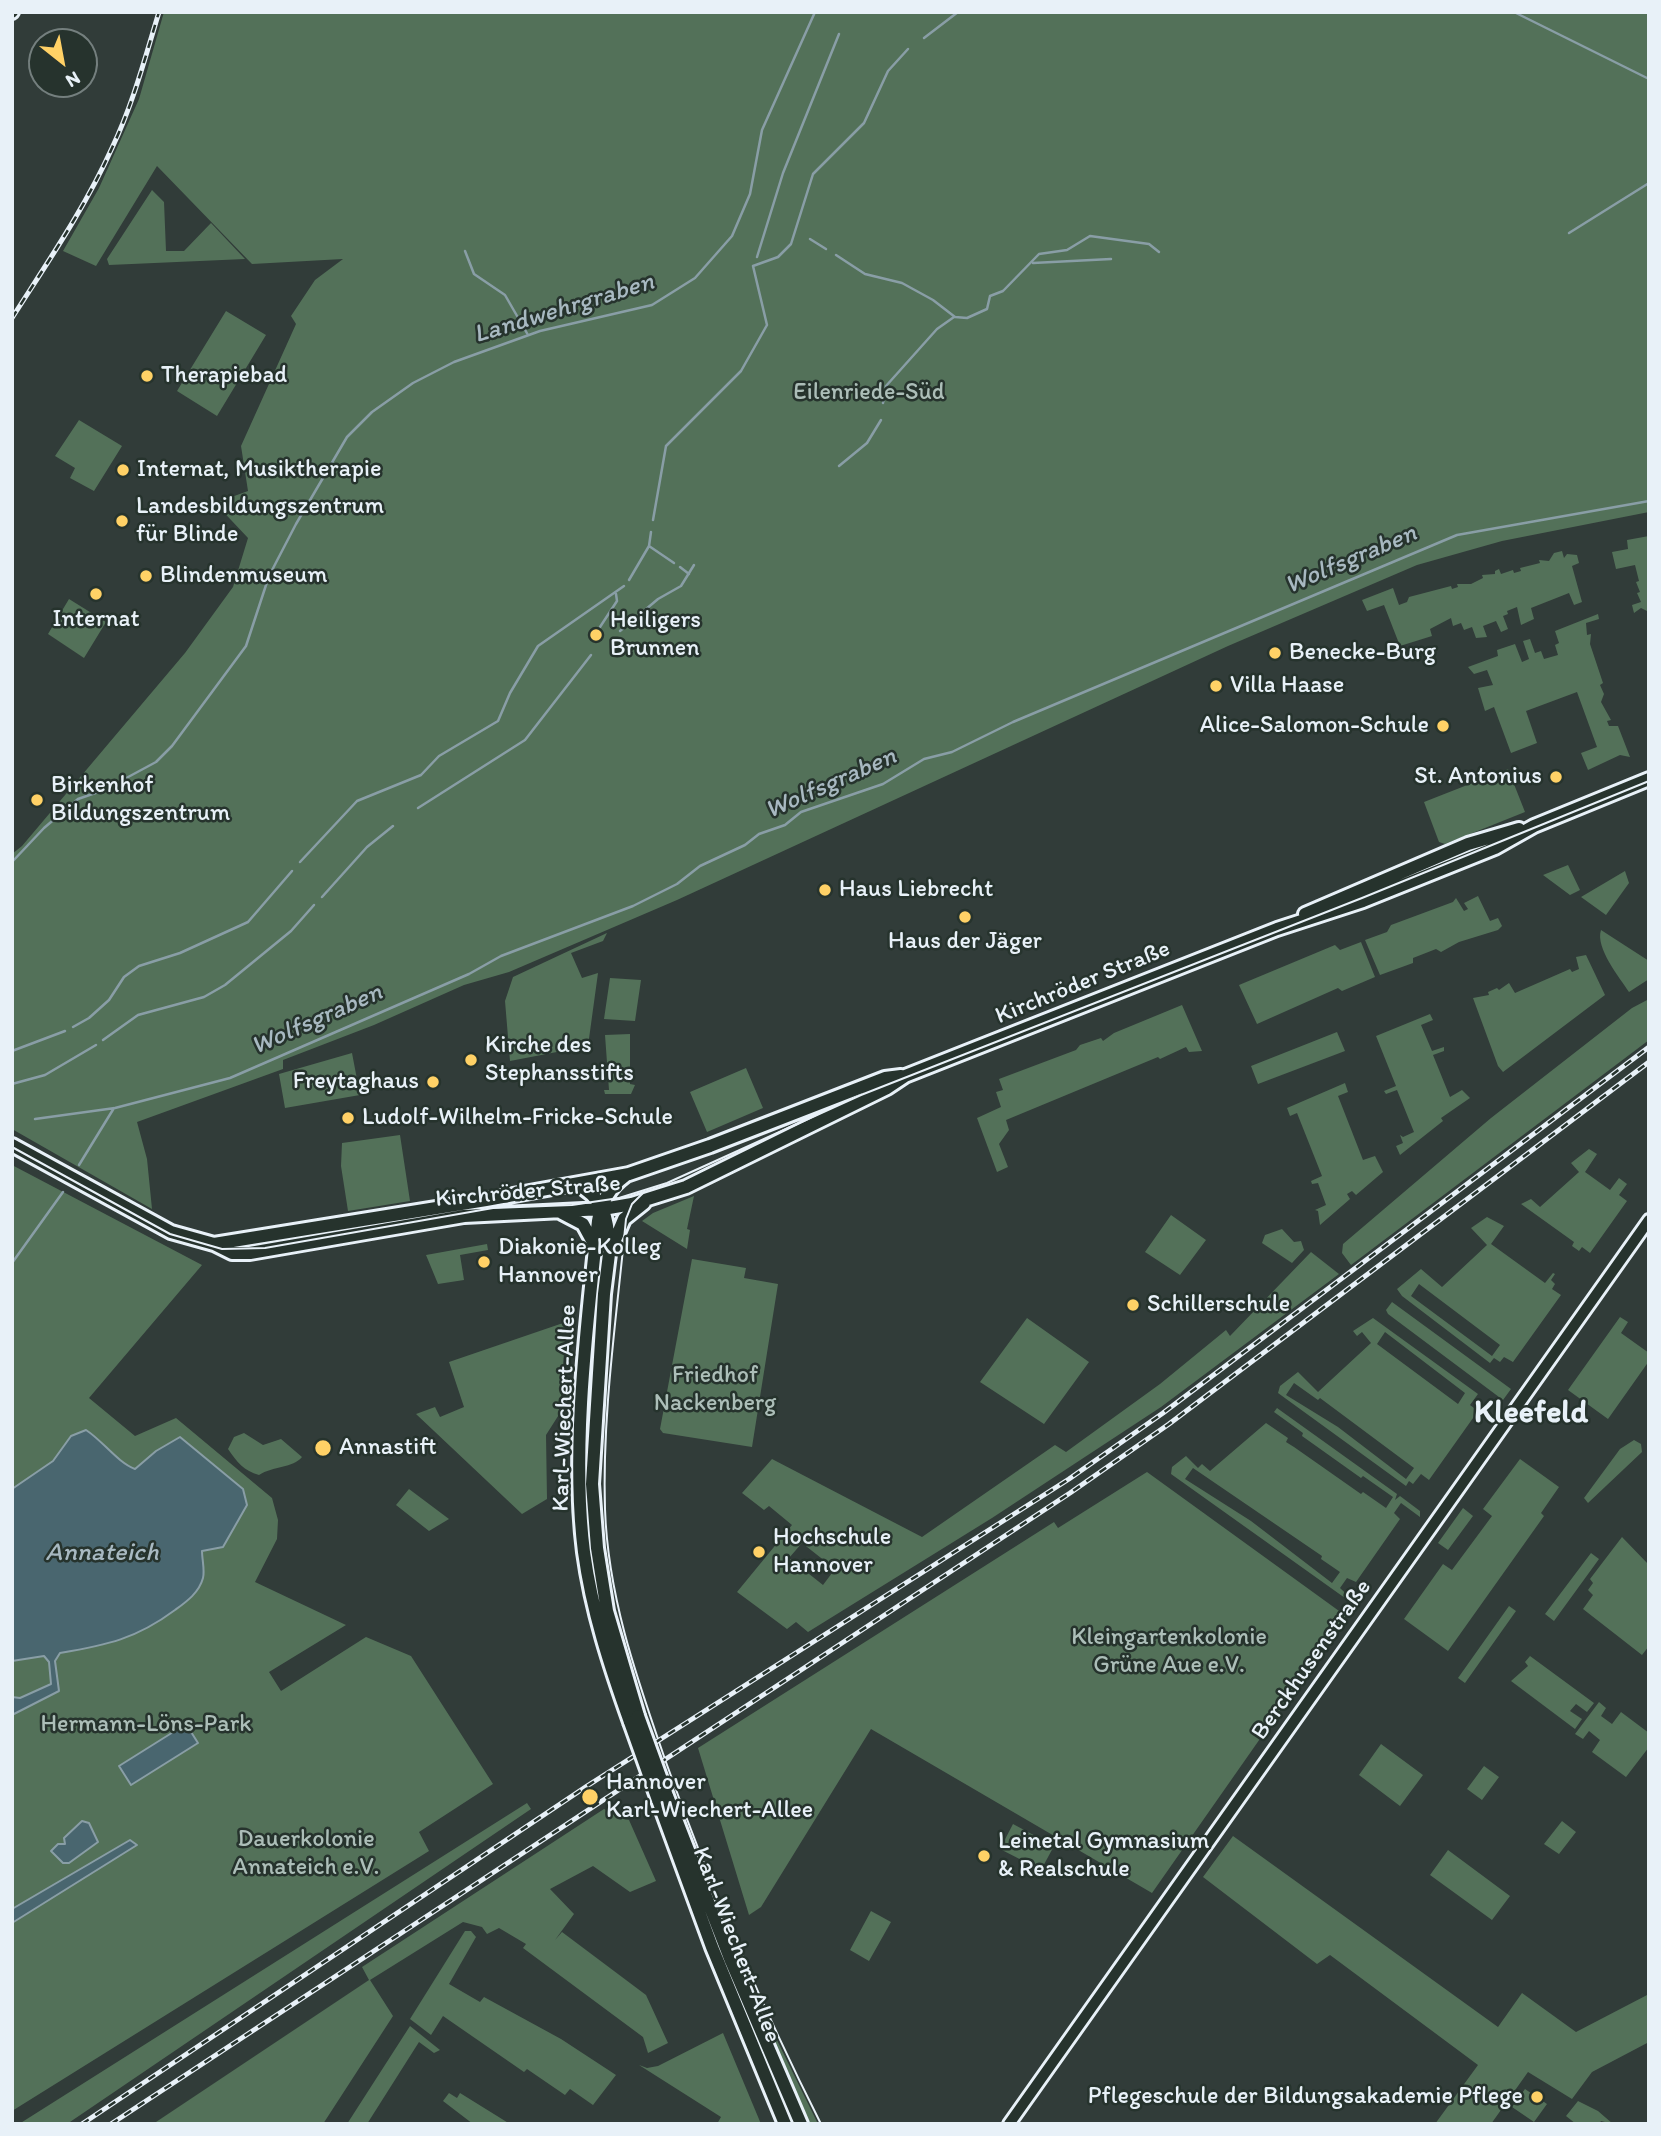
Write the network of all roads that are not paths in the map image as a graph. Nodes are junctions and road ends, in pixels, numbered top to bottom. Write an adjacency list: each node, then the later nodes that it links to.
1 (1649, 779): 2 (main road, Kirchröder Straße)
2 (905, 1076): 3 (main road, Kirchröder Straße); 4 (main road, Kirchröder Straße)
3 (792, 1115): 4 (main road); 6 (main road, Kirchröder Straße)
4 (797, 1131): 8 (main road, Kirchröder Straße)
5 (12, 1145): 12 (main road, Kirchröder Straße)
6 (629, 1174): 7 (main road, Kirchröder Straße); 9 (main road)
7 (576, 1184): 9 (main road); 12 (main road, Kirchröder Straße)
8 (648, 1200): 9 (main road, Kirchröder Straße); 14 (main road, Karl-Wiechert-Allee)
9 (601, 1208): 10 (main road, Kirchröder Straße); 13 (main road, Karl-Wiechert-Allee); 14 (main road)
10 (562, 1213): 12 (main road, Kirchröder Straße); 13 (main road)
11 (1649, 1220): 19 (street, Berckhusenstraße)
12 (214, 1244)
13 (595, 1247): 15 (main road, Karl-Wiechert-Allee)
14 (609, 1254): 15 (main road, Karl-Wiechert-Allee)
15 (634, 1719): 16 (main road, Karl-Wiechert-Allee, bridge)
16 (662, 1798): 17 (main road, Karl-Wiechert-Allee); 18 (main road, Karl-Wiechert-Allee)
17 (785, 2124)
18 (802, 2124)
19 (1009, 2124)

